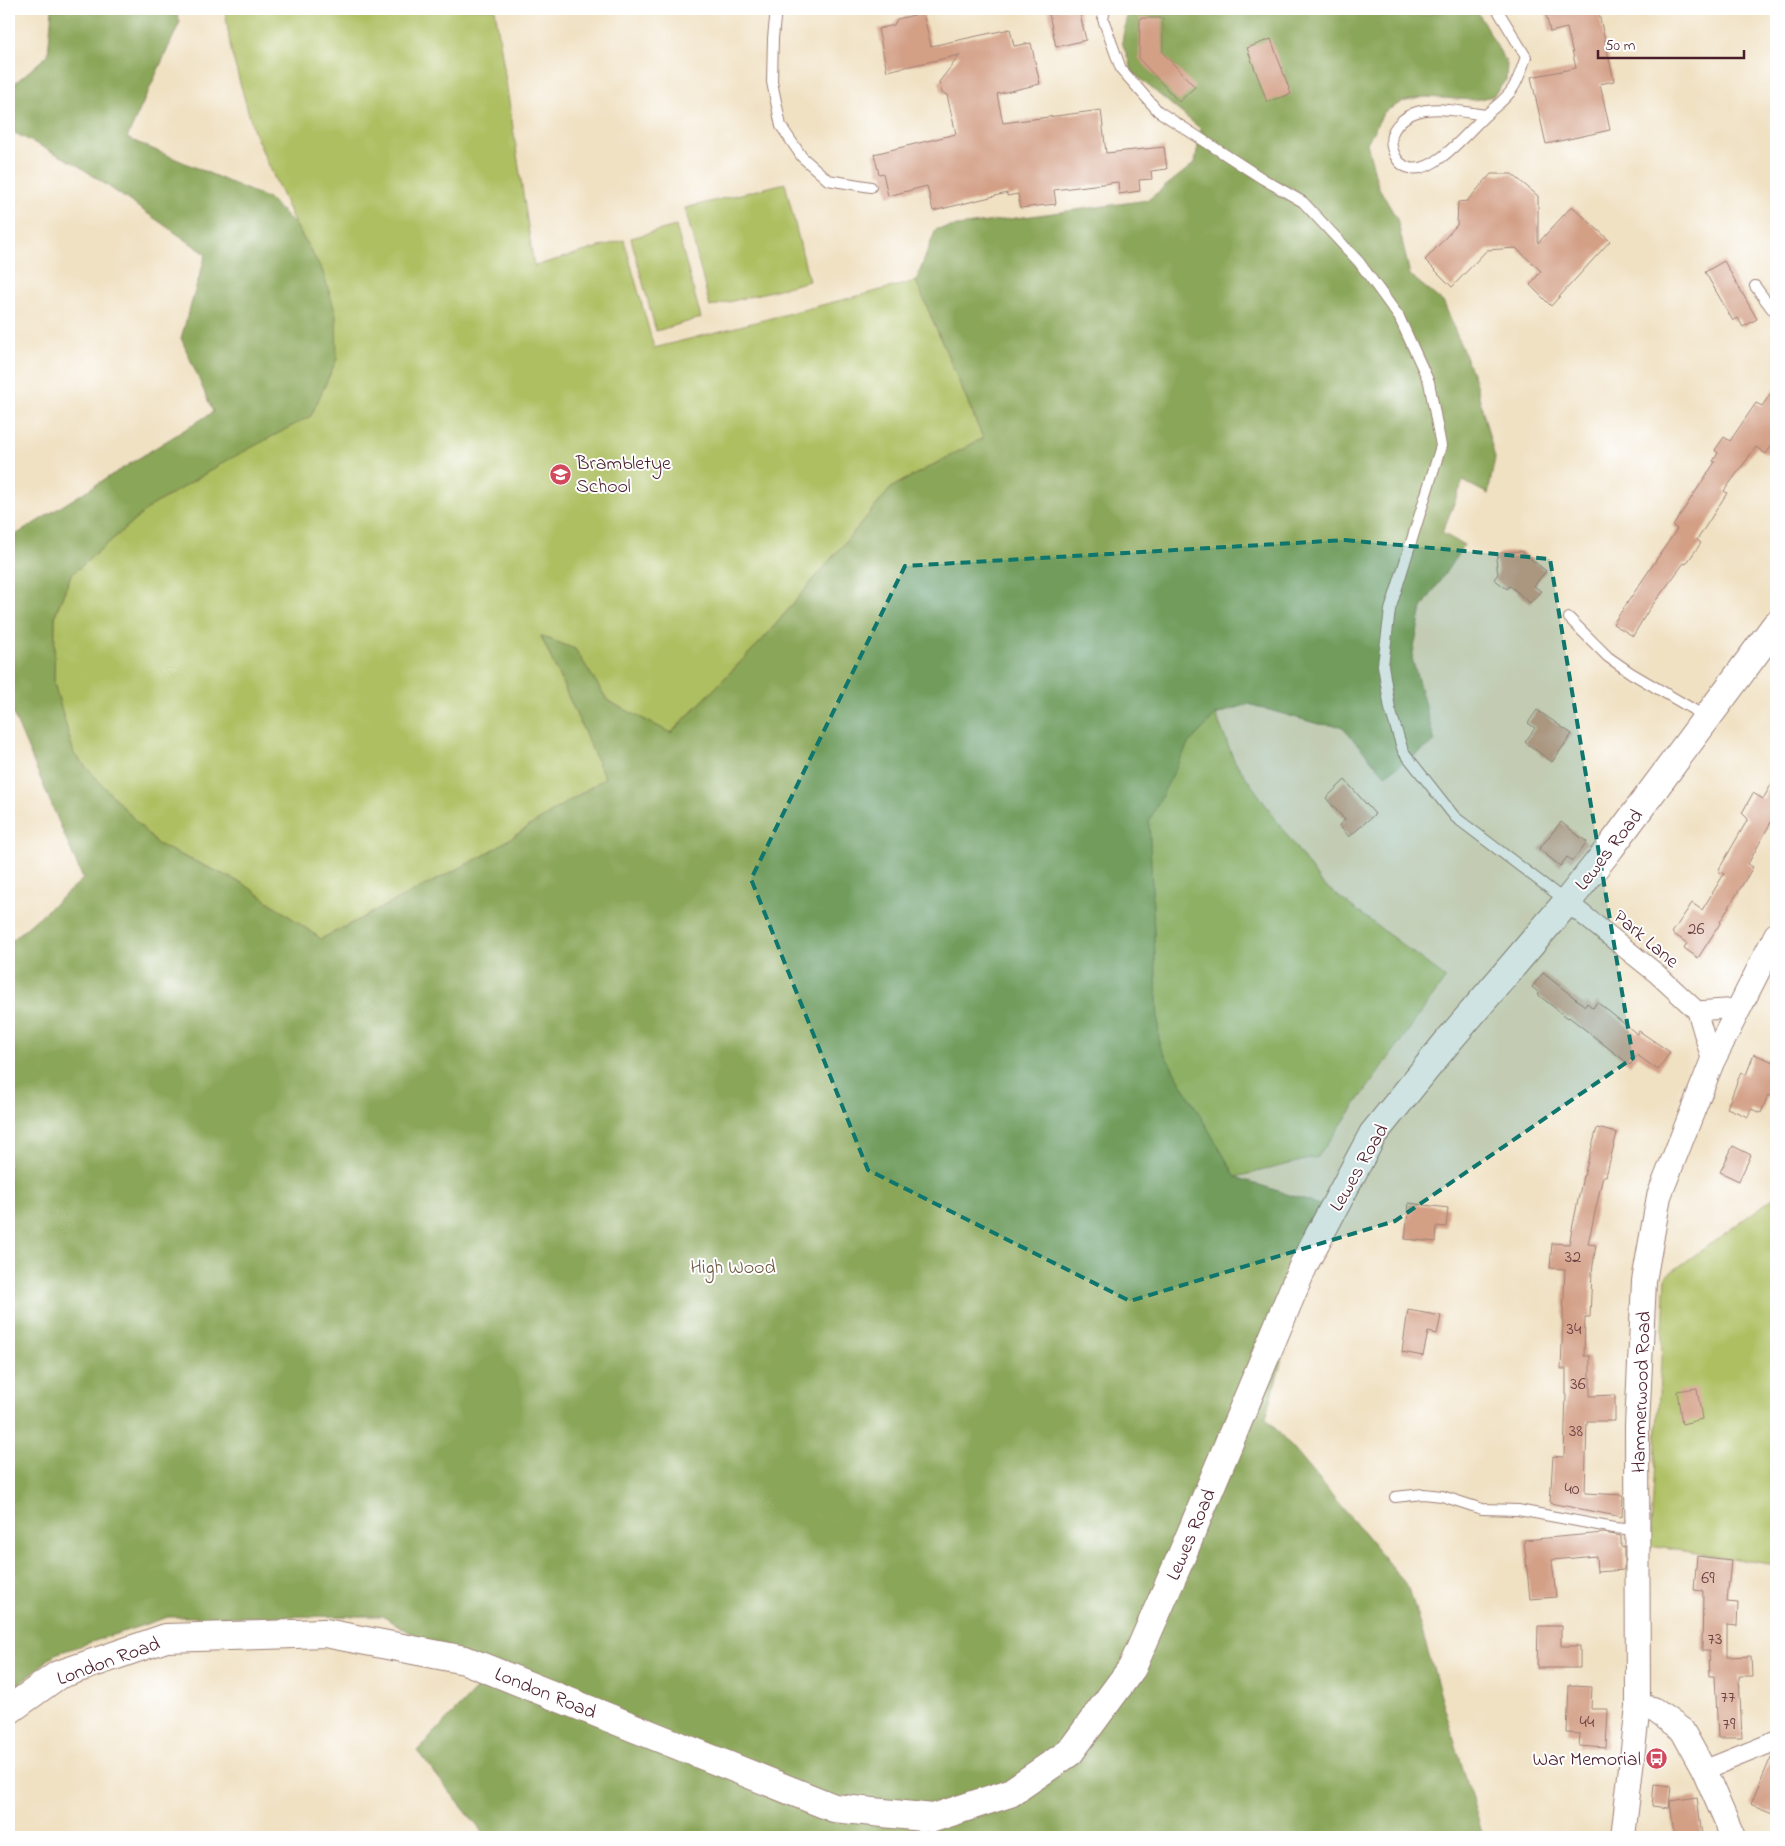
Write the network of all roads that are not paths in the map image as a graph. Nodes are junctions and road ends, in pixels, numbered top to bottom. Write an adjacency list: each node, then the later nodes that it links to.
1 (776, 9): 6 (lane)
2 (1098, 9): 4 (lane)
3 (1497, 9): 5 (lane)
4 (1104, 14): 12 (lane)
5 (1486, 115): 5 (lane)
6 (871, 187)
7 (1755, 286): 8 (lane)
8 (1776, 309)
9 (1569, 618): 11 (lane)
10 (1776, 625): 11 (highway, Lewes Road)
11 (1707, 717): 12 (highway, Lewes Road)
12 (1567, 902): 15 (street, Park Lane); 22 (highway, Lewes Road)
13 (1776, 936): 14 (street, Hammerwood Road)
14 (1738, 1008): 15 (street); 16 (street, Hammerwood Road)
15 (1697, 1012): 16 (street)
16 (1712, 1062): 18 (street, Hammerwood Road)
17 (1395, 1497): 18 (lane)
18 (1638, 1530): 19 (street, Hammerwood Road)
19 (1638, 1706): 23 (street); 24 (street, Hammerwood Road)
20 (9, 1710): 22 (highway, London Road)
21 (1776, 1741): 23 (street)
22 (1070, 1752)
23 (1704, 1770): 25 (street)
24 (1623, 1837)
25 (1732, 1837)

